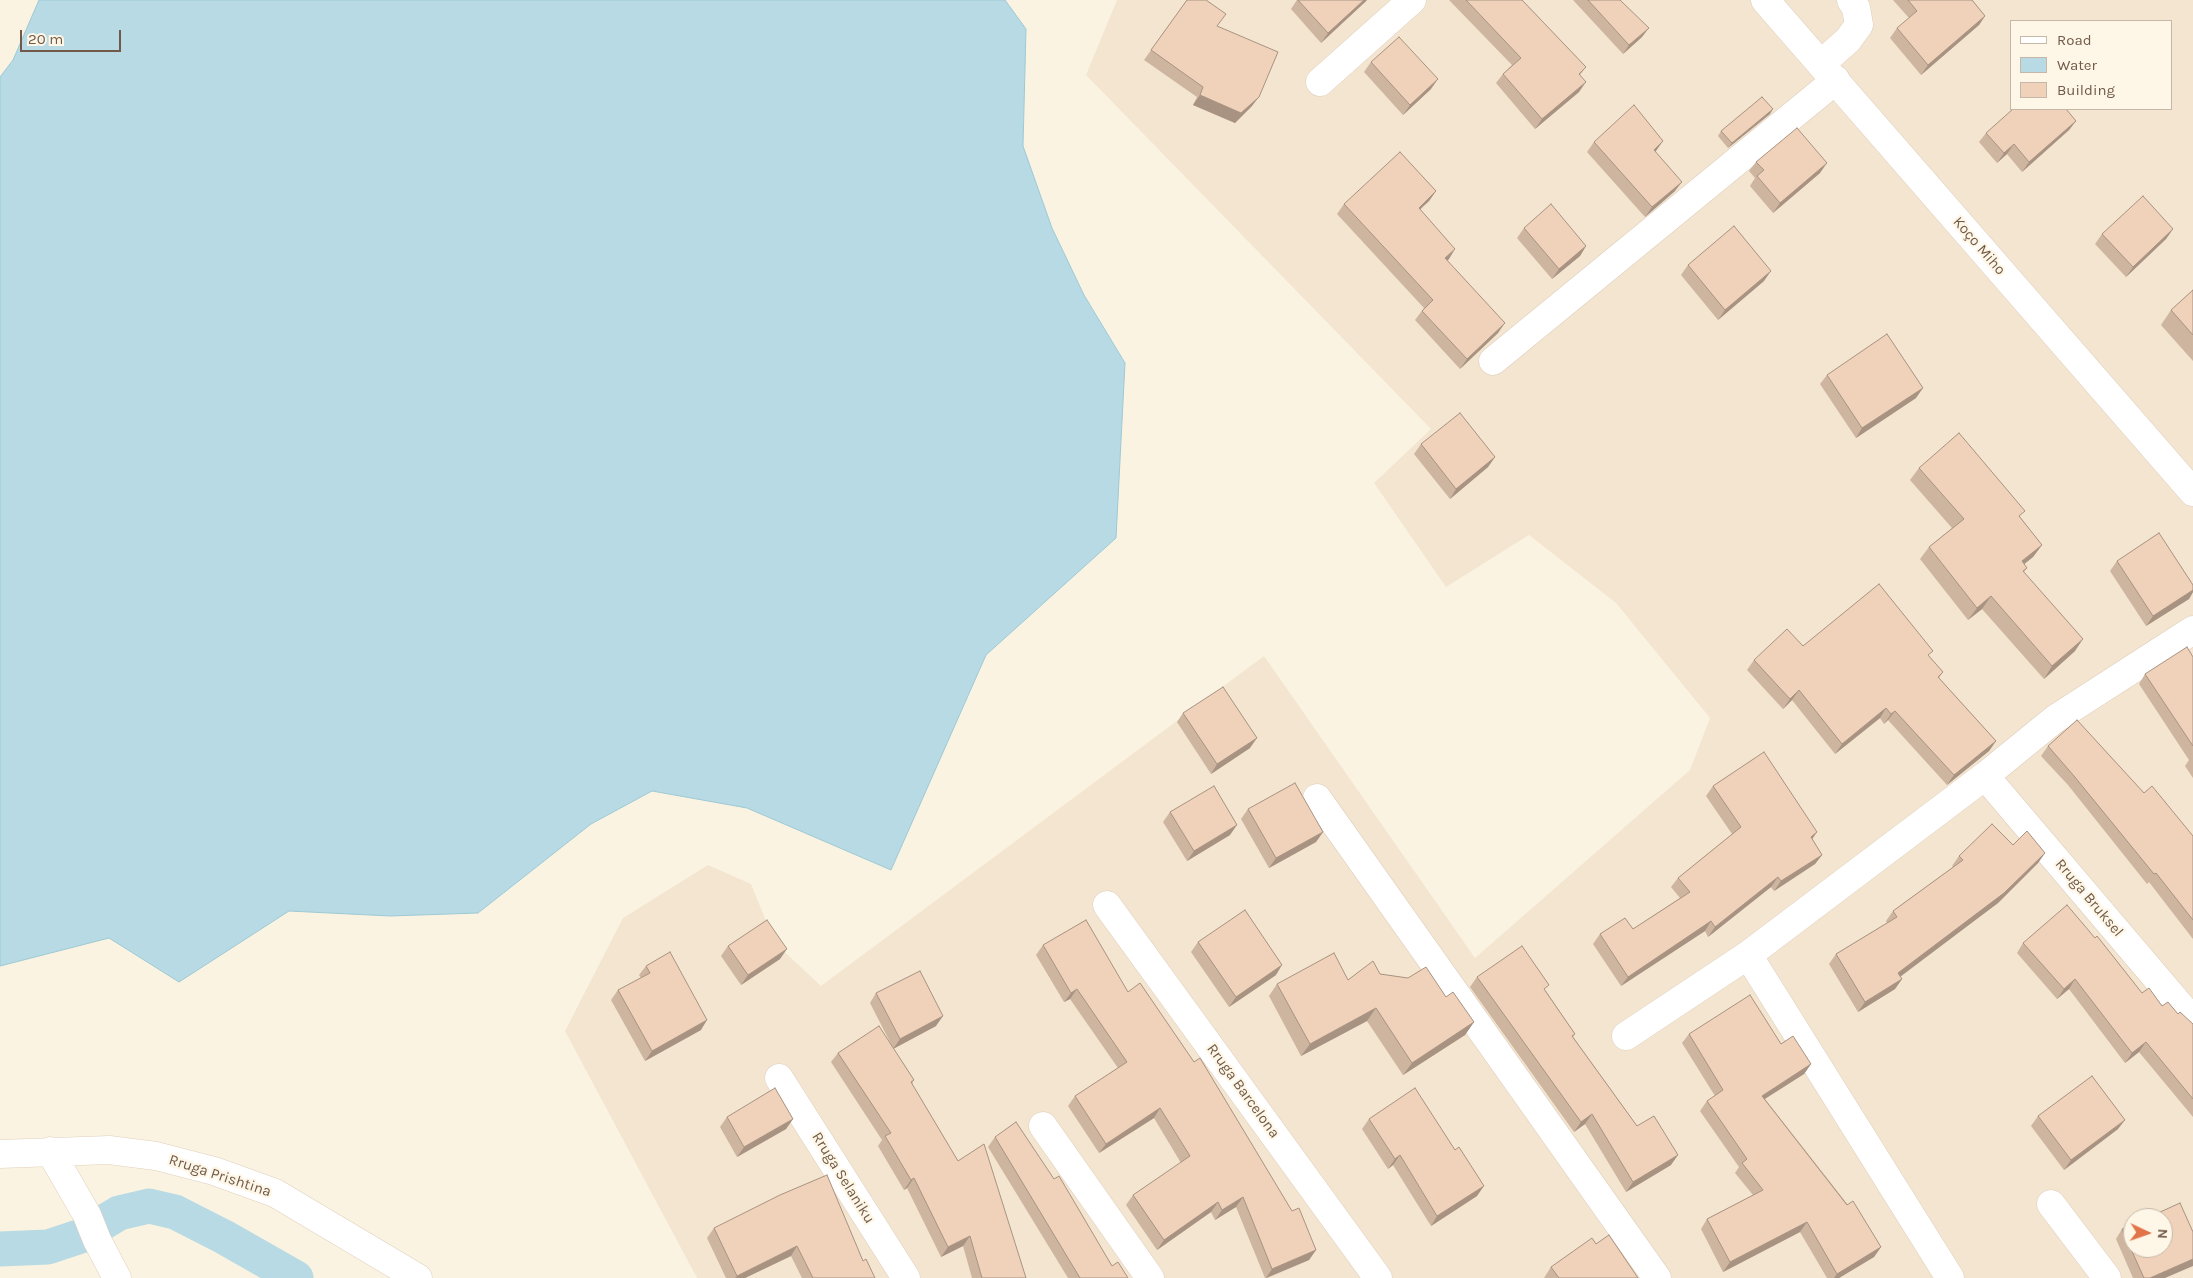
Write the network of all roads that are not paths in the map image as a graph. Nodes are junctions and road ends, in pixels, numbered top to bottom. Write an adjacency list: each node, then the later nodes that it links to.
1 (1412, 0): 5 (street)
2 (1765, 0): 4 (street, Koço Miho)
3 (1851, 0): 4 (street)
4 (1829, 72): 6 (street); 7 (street, Koço Miho)
5 (1320, 82)
6 (1493, 361)
7 (2193, 492)
8 (2193, 630): 9 (street)
9 (1985, 776): 12 (street); 13 (street, Rruga Bruksel)
10 (1317, 798): 25 (street)
11 (1107, 905): 24 (street, Rruga Barcelona)
12 (1748, 955): 14 (street); 26 (street)
13 (2193, 1021)
14 (1626, 1036)
15 (779, 1078): 22 (street, Rruga Selaniku)
16 (1042, 1126): 23 (street)
17 (50, 1151): 18 (street, Rruga Prishtina); 20 (street); 21 (street, Rruga Prishtina)
18 (0, 1154)
19 (2051, 1204): 27 (street)
20 (117, 1278)
21 (418, 1278)
22 (906, 1278)
23 (1150, 1278)
24 (1378, 1278)
25 (1657, 1278)
26 (1950, 1278)
27 (2107, 1278)

